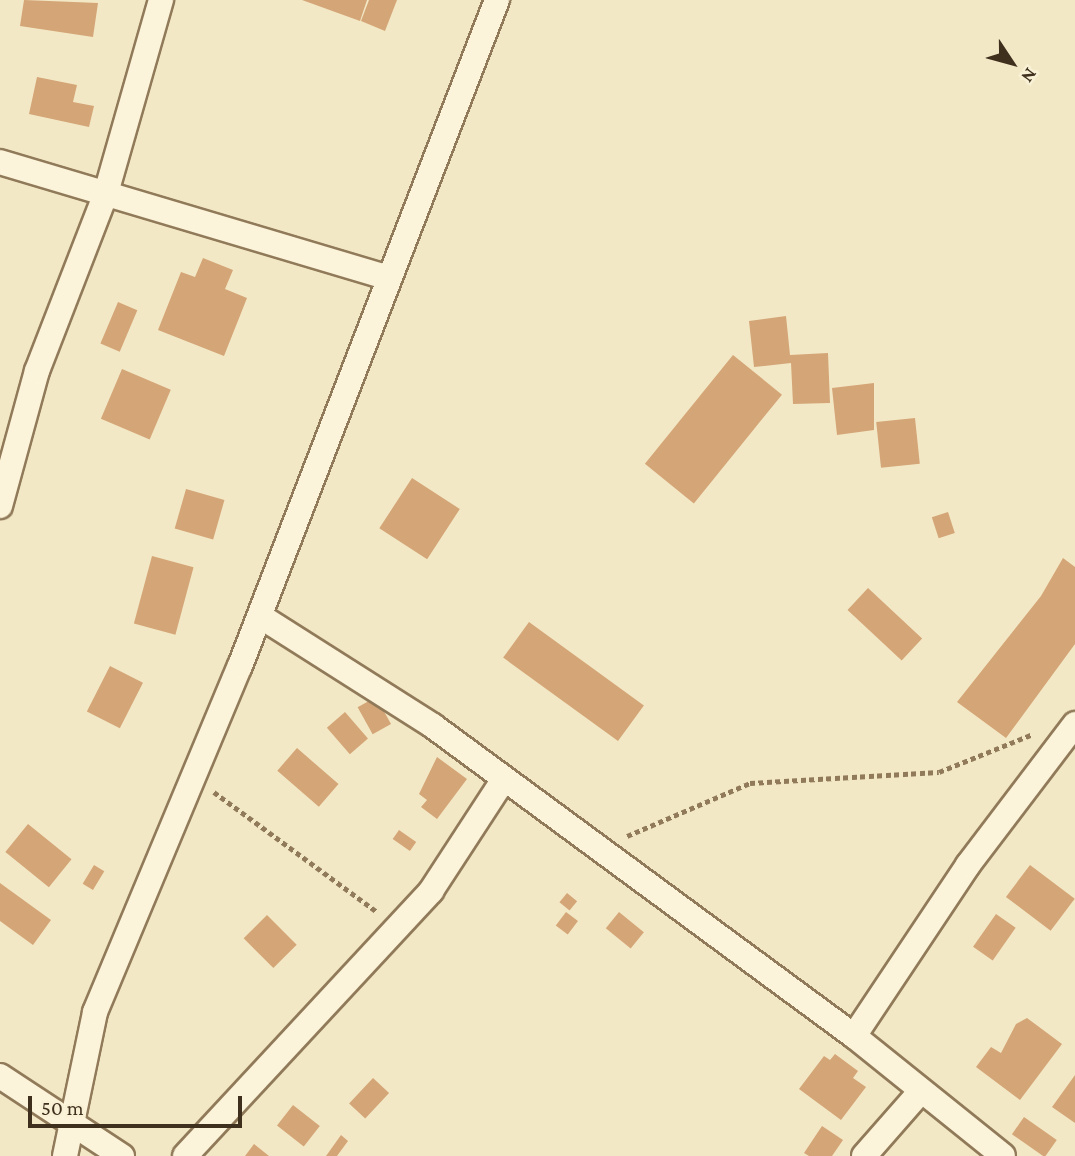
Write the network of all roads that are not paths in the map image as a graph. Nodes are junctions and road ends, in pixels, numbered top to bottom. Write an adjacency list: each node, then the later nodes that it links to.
1 (161, 0): 4 (street)
2 (497, 0): 5 (street)
3 (5, 169): 4 (street)
4 (106, 193): 5 (street); 6 (street)
5 (385, 277): 7 (street)
6 (0, 506)
7 (260, 616): 9 (street); 13 (street)
8 (1072, 732): 10 (street)
9 (502, 782): 10 (street); 16 (street)
10 (853, 1036): 12 (street)
11 (0, 1076): 13 (street)
12 (921, 1091): 17 (street); 18 (street)
13 (69, 1118): 14 (street); 15 (street)
14 (65, 1156)
15 (122, 1156)
16 (186, 1156)
17 (864, 1156)
18 (1003, 1156)

